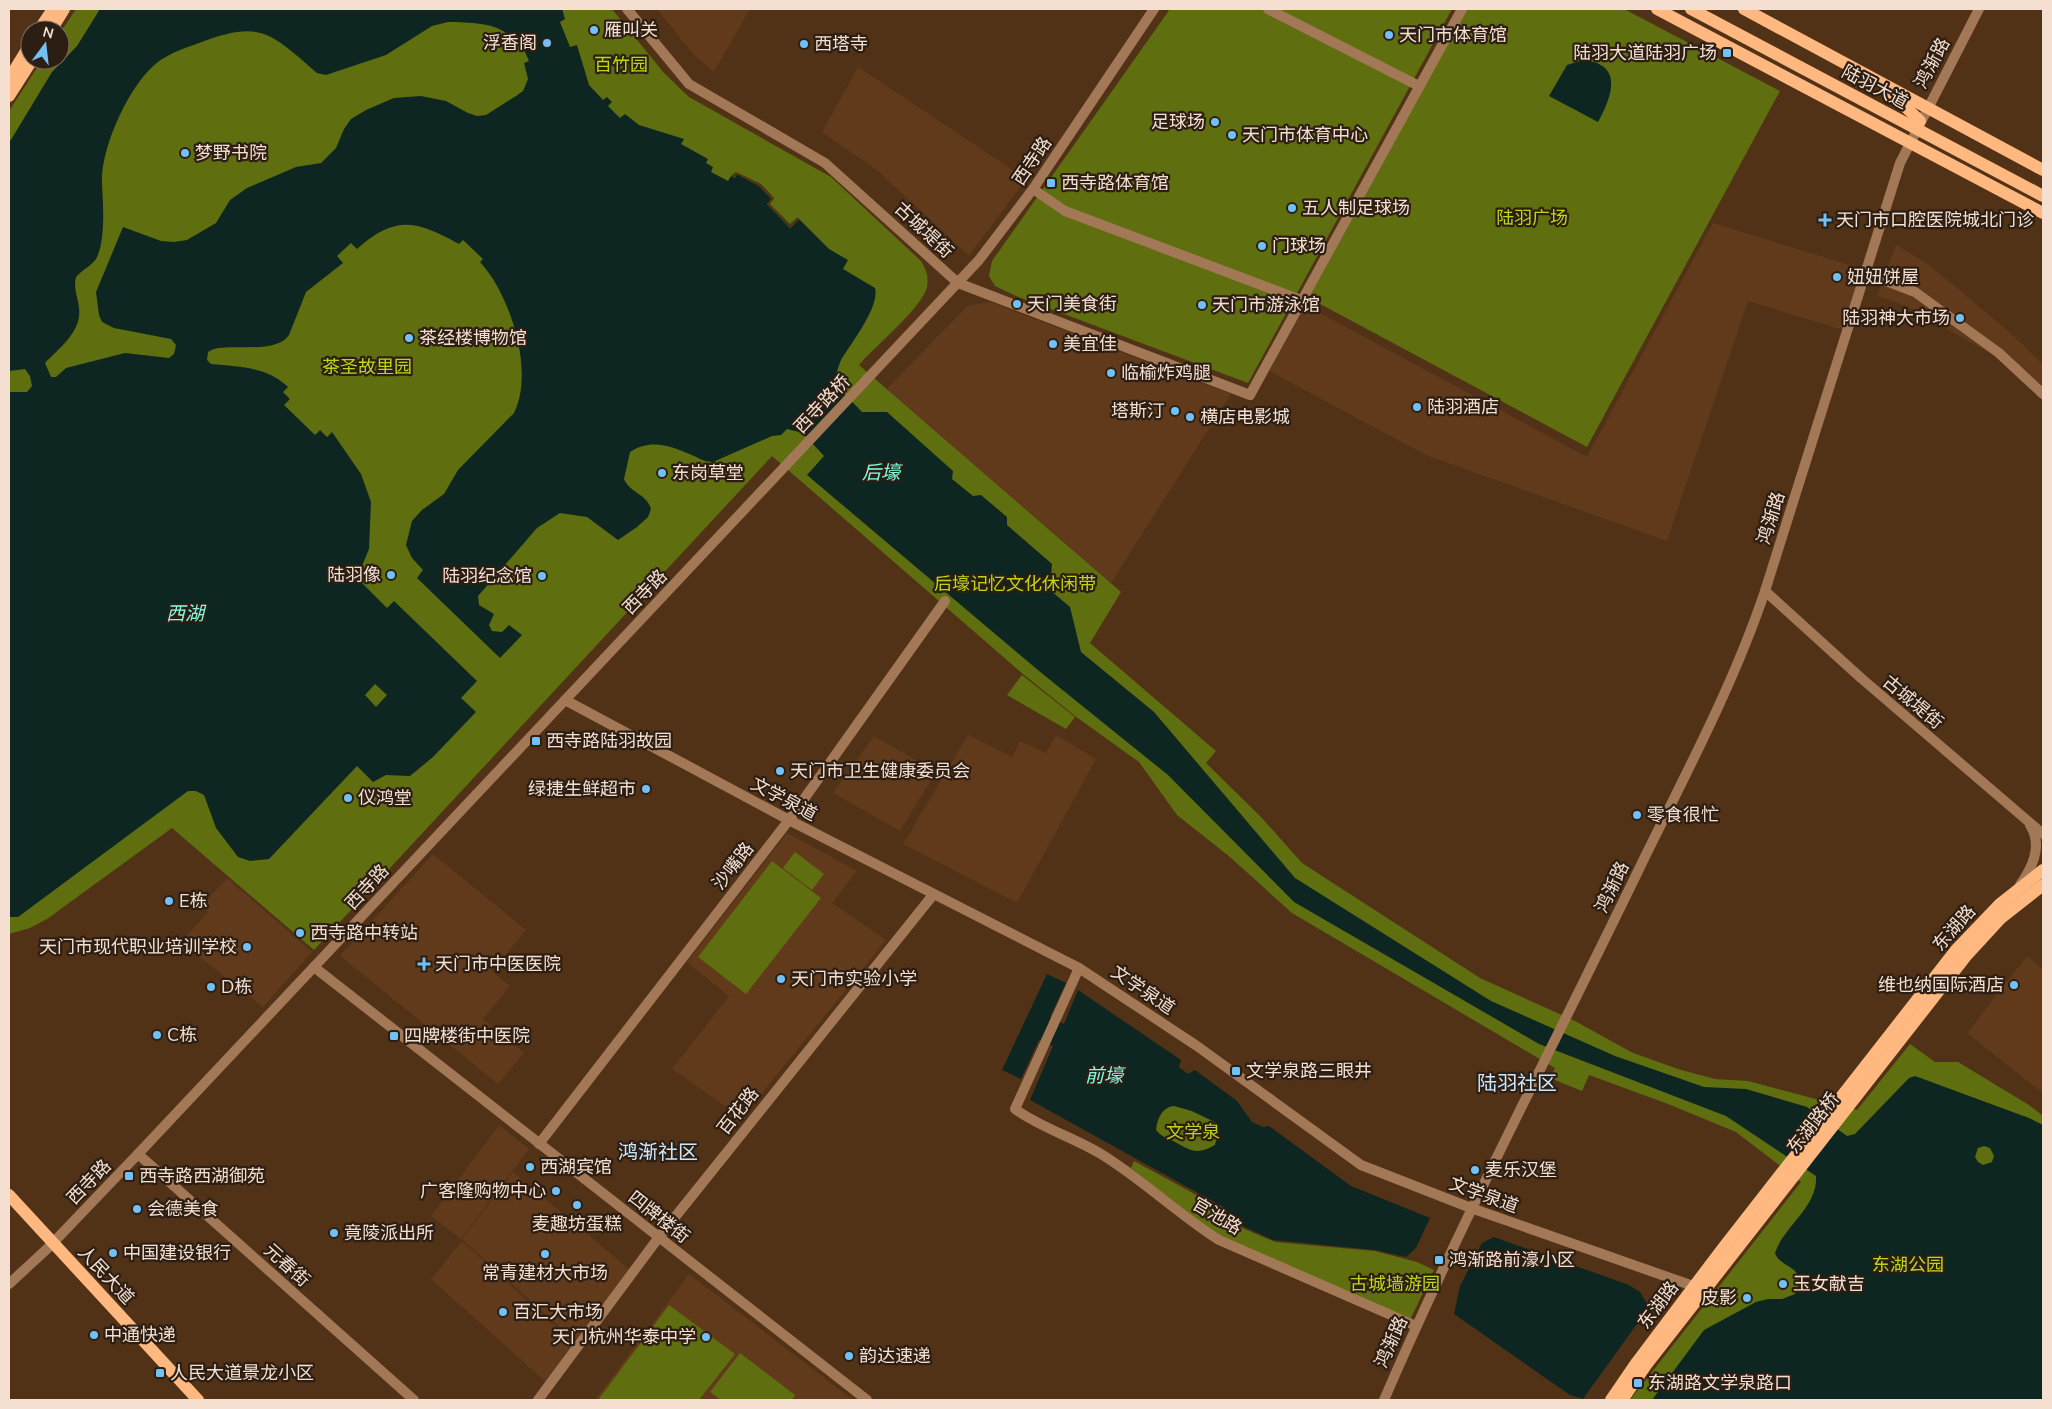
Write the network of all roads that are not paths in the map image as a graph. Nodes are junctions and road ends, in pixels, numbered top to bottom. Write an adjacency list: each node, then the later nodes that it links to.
1 (53, 9): 12 (main road)
2 (64, 9): 13 (main road)
3 (628, 9): 30 (street, 古城堤街)
4 (1154, 9): 26 (street, 西寺路)
5 (1268, 9): 18 (street)
6 (1462, 9): 18 (street)
7 (1657, 9): 21 (main road)
8 (1691, 9): 22 (main road, 陆羽大道)
9 (1709, 9): 22 (main road, 陆羽大道)
10 (1744, 9): 17 (main road)
11 (1979, 9): 20 (street, 鸿渐路)
12 (46, 20)
13 (57, 20)
14 (20, 61): 16 (main road)
15 (26, 70): 19 (main road)
16 (9, 79)
17 (1882, 84): 20 (main road); 22 (main road)
18 (1419, 86): 31 (street)
19 (9, 96)
20 (1927, 108): 22 (street, 鸿渐路); 24 (main road)
21 (1877, 125): 22 (main road); 23 (main road)
22 (1918, 125): 23 (street, 鸿渐路); 25 (main road, 陆羽大道); 27 (main road, 陆羽大道)
23 (1909, 142): 28 (main road); 29 (street, 鸿渐路)
24 (2043, 170)
25 (2043, 187)
26 (1033, 189): 30 (street, 西寺路); 31 (street)
27 (2043, 196)
28 (2043, 213)
29 (1865, 273): 33 (street); 35 (street, 鸿渐路)
30 (958, 283): 31 (street, 古城堤街); 32 (street, 西寺路)
31 (1301, 300)
32 (922, 320): 34 (street, 西寺路桥)
33 (2043, 394)
34 (745, 509): 37 (street, 西寺路)
35 (1765, 591): 38 (street, 古城堤街); 52 (street, 鸿渐路)
36 (945, 602): 39 (street, 沙嘴路)
37 (565, 700): 39 (street, 文学泉道); 45 (street, 西寺路)
38 (2025, 818): 40 (street, 古城堤街); 43 (street)
39 (788, 820): 44 (street, 文学泉道); 48 (street, 沙嘴路)
40 (2043, 834)
41 (2043, 870): 43 (main road, 东湖路)
42 (2043, 884): 47 (main road, 东湖路)
43 (2016, 890): 47 (main road, 东湖路)
44 (933, 895): 46 (street, 文学泉道); 54 (street, 百花路)
45 (314, 967): 48 (street, 四牌楼街); 49 (street, 西寺路)
46 (1079, 968): 52 (street, 文学泉道); 58 (street, 官池路)
47 (1906, 1024): 53 (main road, 东湖路桥)
48 (539, 1144): 54 (street, 四牌楼街)
49 (138, 1154): 55 (street, 西寺路); 61 (street, 元春街)
50 (9, 1195): 55 (main road, 人民大道)
51 (9, 1204): 55 (main road, 人民大道)
52 (1471, 1208): 57 (street, 文学泉道); 58 (street, 鸿渐路)
53 (1739, 1236): 57 (main road, 东湖路)
54 (659, 1237): 62 (street, 百花路); 63 (street, 四牌楼街)
55 (51, 1245): 56 (street, 西寺路); 59 (main road, 人民大道); 60 (main road, 人民大道)
56 (9, 1284)
57 (1700, 1288): 65 (main road, 东湖路); 66 (main road, 东湖路)
58 (1416, 1326): 64 (street, 鸿渐路)
59 (191, 1400)
60 (198, 1400)
61 (414, 1400)
62 (538, 1400)
63 (867, 1400)
64 (1384, 1400)
65 (1612, 1400)
66 (1622, 1400)

